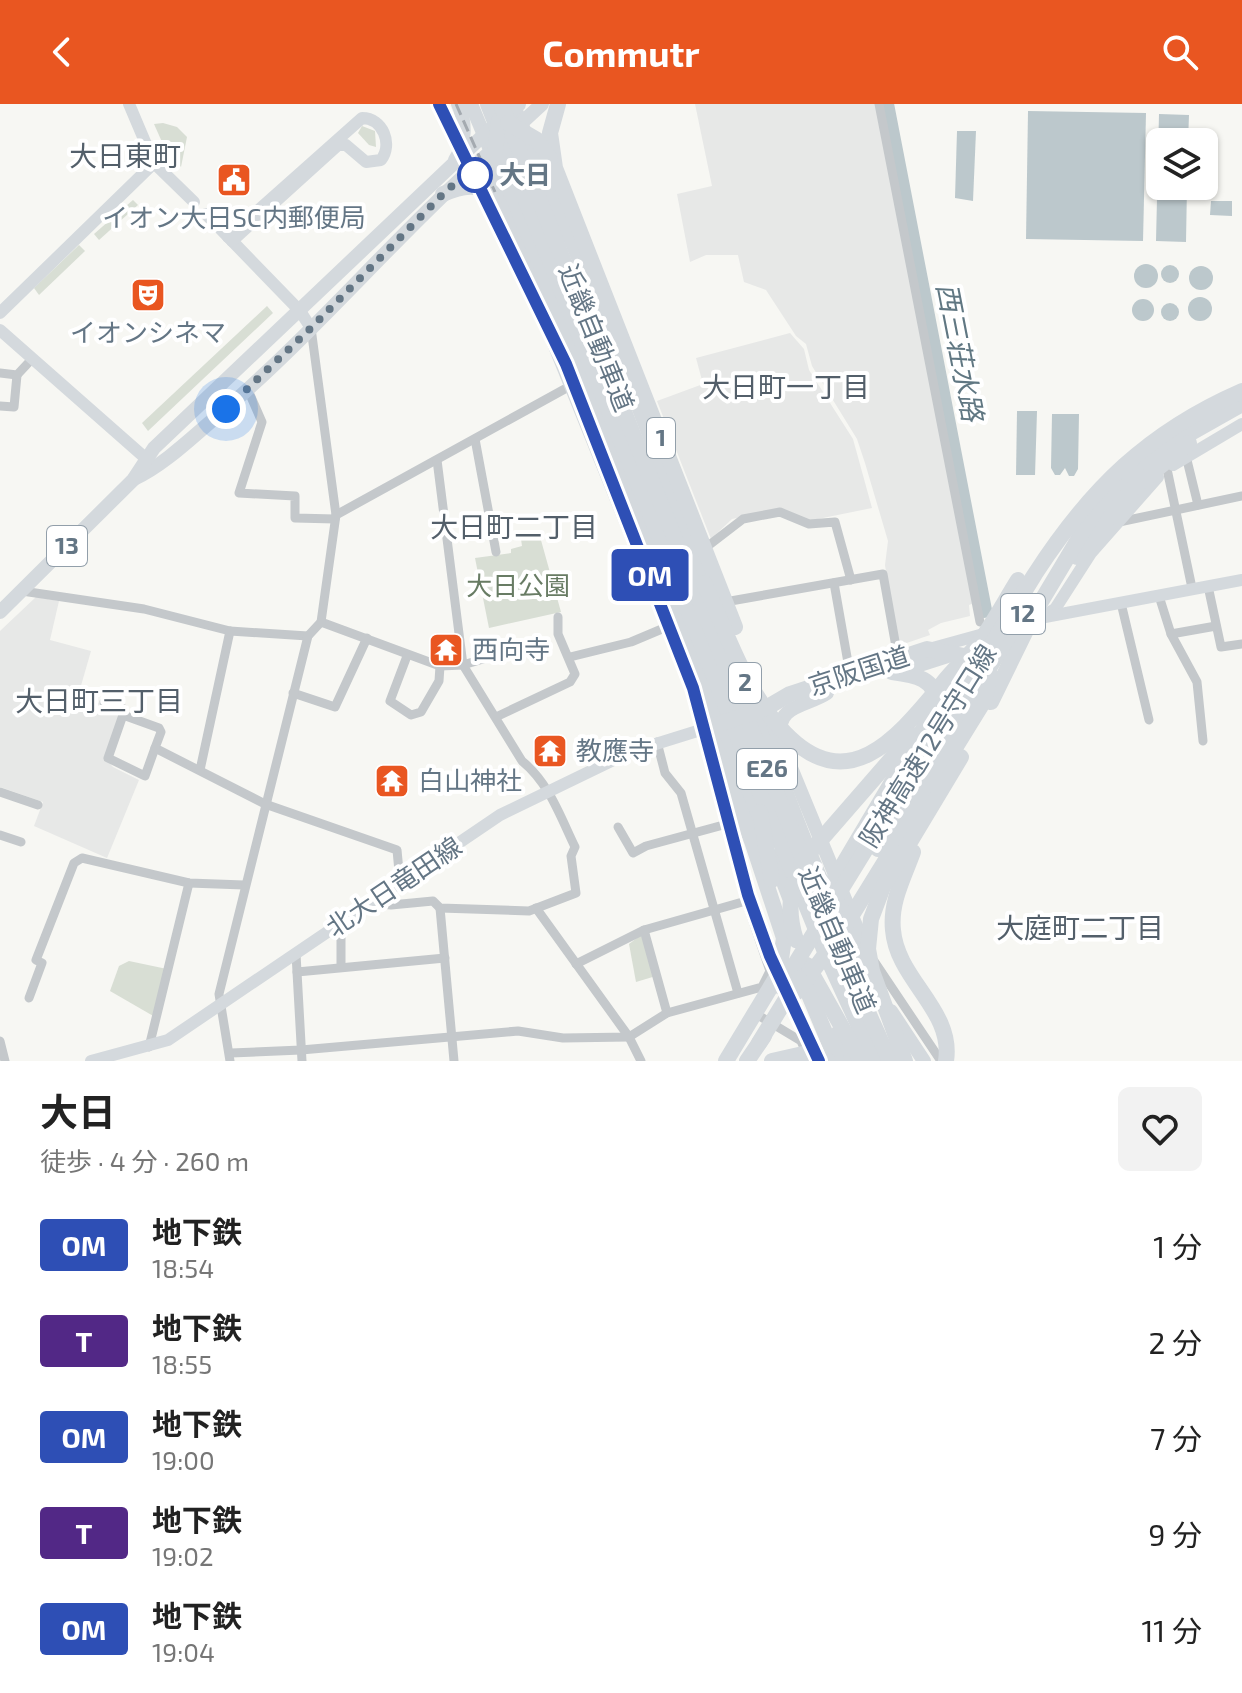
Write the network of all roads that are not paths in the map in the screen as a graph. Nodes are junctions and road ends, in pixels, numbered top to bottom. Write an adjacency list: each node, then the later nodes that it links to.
1 (129, 104): 9 (main road)
2 (480, 104): 8 (main road)
3 (488, 104): 100 (highway, 近畿自動車道 / E26)
4 (542, 104): 8 (main road, 13)
5 (558, 104): 10 (highway, 1)
6 (879, 104): 66 (street)
7 (464, 108): 8 (main road); 11 (main road); 35 (main road)
8 (503, 125): 10 (highway); 11 (main road, 13); 12 (highway); 20 (main road); 33 (main road); 41 (highway, 近畿自動車道 / E26); 43 (main road)
9 (154, 163): 13 (main road); 17 (main road)
10 (555, 168): 20 (highway, 1)
11 (438, 189): 12 (highway); 16 (main road, 13); 18 (main road, 13)
12 (496, 197): 25 (highway)
13 (194, 202)
14 (206, 214): 15 (main road)
15 (230, 239): 15 (main road); 16 (main road)
16 (300, 311): 18 (main road); 39 (main road, 13)
17 (0, 313)
18 (311, 328): 26 (main road, 13); 47 (street)
19 (0, 330): 21 (main road)
20 (625, 358): 31 (highway, 1); 31 (main road)
21 (31, 360): 23 (street); 39 (main road)
22 (0, 373): 23 (street)
23 (17, 375): 29 (street)
24 (1242, 382): 60 (main road); 60 (highway)
25 (572, 385): 34 (street); 35 (highway)
26 (248, 390): 39 (main road, 13); 47 (street)
27 (1242, 391): 36 (highway, 阪神高速12号守口線)
28 (1242, 404): 45 (highway, 阪神高速12号守口線 / 12)
29 (0, 406)
30 (1242, 415): 64 (highway)
31 (648, 416): 33 (main road, 2); 50 (highway, 1)
32 (1242, 424): 37 (main road)
33 (649, 434): 50 (main road, 2)
34 (475, 439): 38 (street); 51 (street)
35 (605, 450): 43 (main road); 49 (highway)
36 (1134, 454): 74 (highway); 114 (highway, 阪神高速12号守口線)
37 (1186, 456): 40 (main road); 44 (street)
38 (437, 460): 47 (street); 81 (street)
39 (151, 463): 57 (main road, 13)
40 (1167, 469): 46 (street); 48 (main road)
41 (651, 473): 74 (highway); 158 (highway, 近畿自動車道 / E26)
42 (1242, 496): 44 (street)
43 (629, 501): 49 (main road)
44 (1198, 505): 46 (street)
45 (1097, 508): 109 (highway); 114 (highway, 阪神高速12号守口線 / 12)
46 (1176, 510): 48 (street); 56 (street)
47 (336, 517): 65 (street)
48 (1115, 523): 64 (main road)
49 (645, 549): 67 (highway); 144 (main road, 2)
50 (699, 551): 52 (street); 59 (highway, 1); 136 (main road, 2)
51 (496, 552)
52 (851, 580): 54 (street); 82 (street)
53 (1242, 580): 55 (main road)
54 (834, 583): 59 (street); 85 (street)
55 (1208, 586): 56 (main road); 68 (street)
56 (1192, 588): 58 (main road)
57 (22, 591): 62 (main road, 13); 69 (street)
58 (1159, 596): 61 (main road); 71 (street)
59 (725, 602): 84 (highway, 1)
60 (1012, 603): 70 (main road)
61 (1121, 603): 64 (main road); 95 (street)
62 (0, 612)
63 (558, 617): 80 (street)
64 (1045, 617): 70 (main road); 89 (highway)
65 (321, 622): 72 (street); 73 (street)
66 (980, 622)
67 (669, 626): 80 (street); 96 (highway)
68 (1216, 626): 71 (street); 75 (street)
69 (230, 631): 72 (street); 102 (street)
70 (1001, 633): 77 (main road); 78 (main road)
71 (1171, 634): 97 (street)
72 (308, 636): 86 (street)
73 (367, 638): 79 (street); 86 (street)
74 (979, 643): 156 (highway)
75 (1242, 644)
76 (519, 648): 81 (street)
77 (927, 649): 78 (highway, 京阪国道); 82 (highway, 京阪国道)
78 (957, 653): 82 (highway, 京阪国道); 89 (highway, 京阪国道)
79 (407, 656): 83 (street); 83 (street)
80 (570, 657): 93 (street)
81 (463, 665): 83 (street); 93 (street)
82 (895, 665): 85 (highway, 京阪国道); 87 (highway, 京阪国道); 139 (highway)
83 (440, 666)
84 (750, 667): 88 (highway); 91 (highway, 1)
85 (850, 674): 88 (highway, 京阪国道)
86 (293, 693): 105 (street)
87 (827, 693): 91 (highway, 京阪国道); 101 (main road)
88 (790, 694): 91 (highway, 京阪国道)
89 (984, 701): 139 (highway)
90 (104, 702): 92 (street)
91 (766, 708): 94 (highway, 京阪国道); 101 (main road)
92 (123, 715): 99 (street); 99 (street)
93 (496, 717): 103 (street)
94 (738, 717): 96 (highway, 京阪国道); 144 (main road)
95 (1149, 720)
96 (707, 728): 98 (main road, 北大日竜田線); 107 (highway)
97 (1203, 741)
98 (657, 742): 103 (main road, 北大日竜田線); 110 (street)
99 (155, 748): 102 (street)
100 (747, 760): 144 (highway); 157 (highway, 近畿自動車道 / E26)
101 (787, 761): 125 (main road)
102 (200, 770): 105 (street)
103 (549, 791): 115 (main road, 北大日竜田線); 121 (street)
104 (0, 792): 106 (street)
105 (265, 804): 115 (street); 117 (street)
106 (38, 805)
107 (735, 822): 110 (street); 112 (highway); 118 (street)
108 (618, 827): 110 (street)
109 (922, 827): 125 (highway); 161 (highway)
110 (693, 833): 122 (street)
111 (0, 835): 113 (street)
112 (752, 841): 135 (highway); 144 (highway)
113 (21, 842)
114 (856, 876): 139 (highway, 12)
115 (400, 882): 119 (main road, 北大日竜田線)
116 (189, 883): 117 (street); 132 (street); 141 (street)
117 (244, 885): 133 (street)
118 (746, 901): 122 (street); 131 (street)
119 (369, 903): 120 (street); 123 (main road, 北大日竜田線)
120 (440, 908): 121 (street); 127 (street)
121 (536, 908): 128 (street)
122 (715, 910): 124 (street); 131 (street)
123 (341, 923): 126 (main road, 北大日竜田線); 129 (street)
124 (644, 930): 128 (street); 134 (street)
125 (866, 952): 136 (main road); 159 (highway); 161 (street)
126 (296, 954): 130 (street); 133 (main road, 北大日竜田線)
127 (445, 958): 129 (street); 137 (street)
128 (576, 964): 138 (street)
129 (341, 967): 130 (street)
130 (297, 972): 142 (street)
131 (738, 993): 134 (street)
132 (29, 998)
133 (220, 1005): 141 (main road, 北大日竜田線); 143 (street)
134 (667, 1013): 138 (street)
135 (756, 1014): 150 (highway); 154 (street)
136 (900, 1026): 160 (main road, 2)
137 (451, 1036): 138 (street); 142 (street); 148 (street)
138 (629, 1037): 149 (street)
139 (754, 1040): 151 (highway); 152 (highway)
140 (0, 1041): 146 (street)
141 (149, 1048): 145 (main road, 北大日竜田線)
142 (301, 1056): 143 (street)
143 (230, 1057)
144 (846, 1057)
145 (110, 1059): 147 (main road, 北大日竜田線)
146 (5, 1061)
147 (91, 1061)
148 (454, 1061)
149 (641, 1061)
150 (726, 1061)
151 (733, 1061)
152 (747, 1061)
153 (772, 1061): 155 (highway)
154 (811, 1061)
155 (828, 1061)
156 (861, 1061)
157 (875, 1061)
158 (890, 1061)
159 (905, 1061)
160 (924, 1061)
161 (944, 1061)

